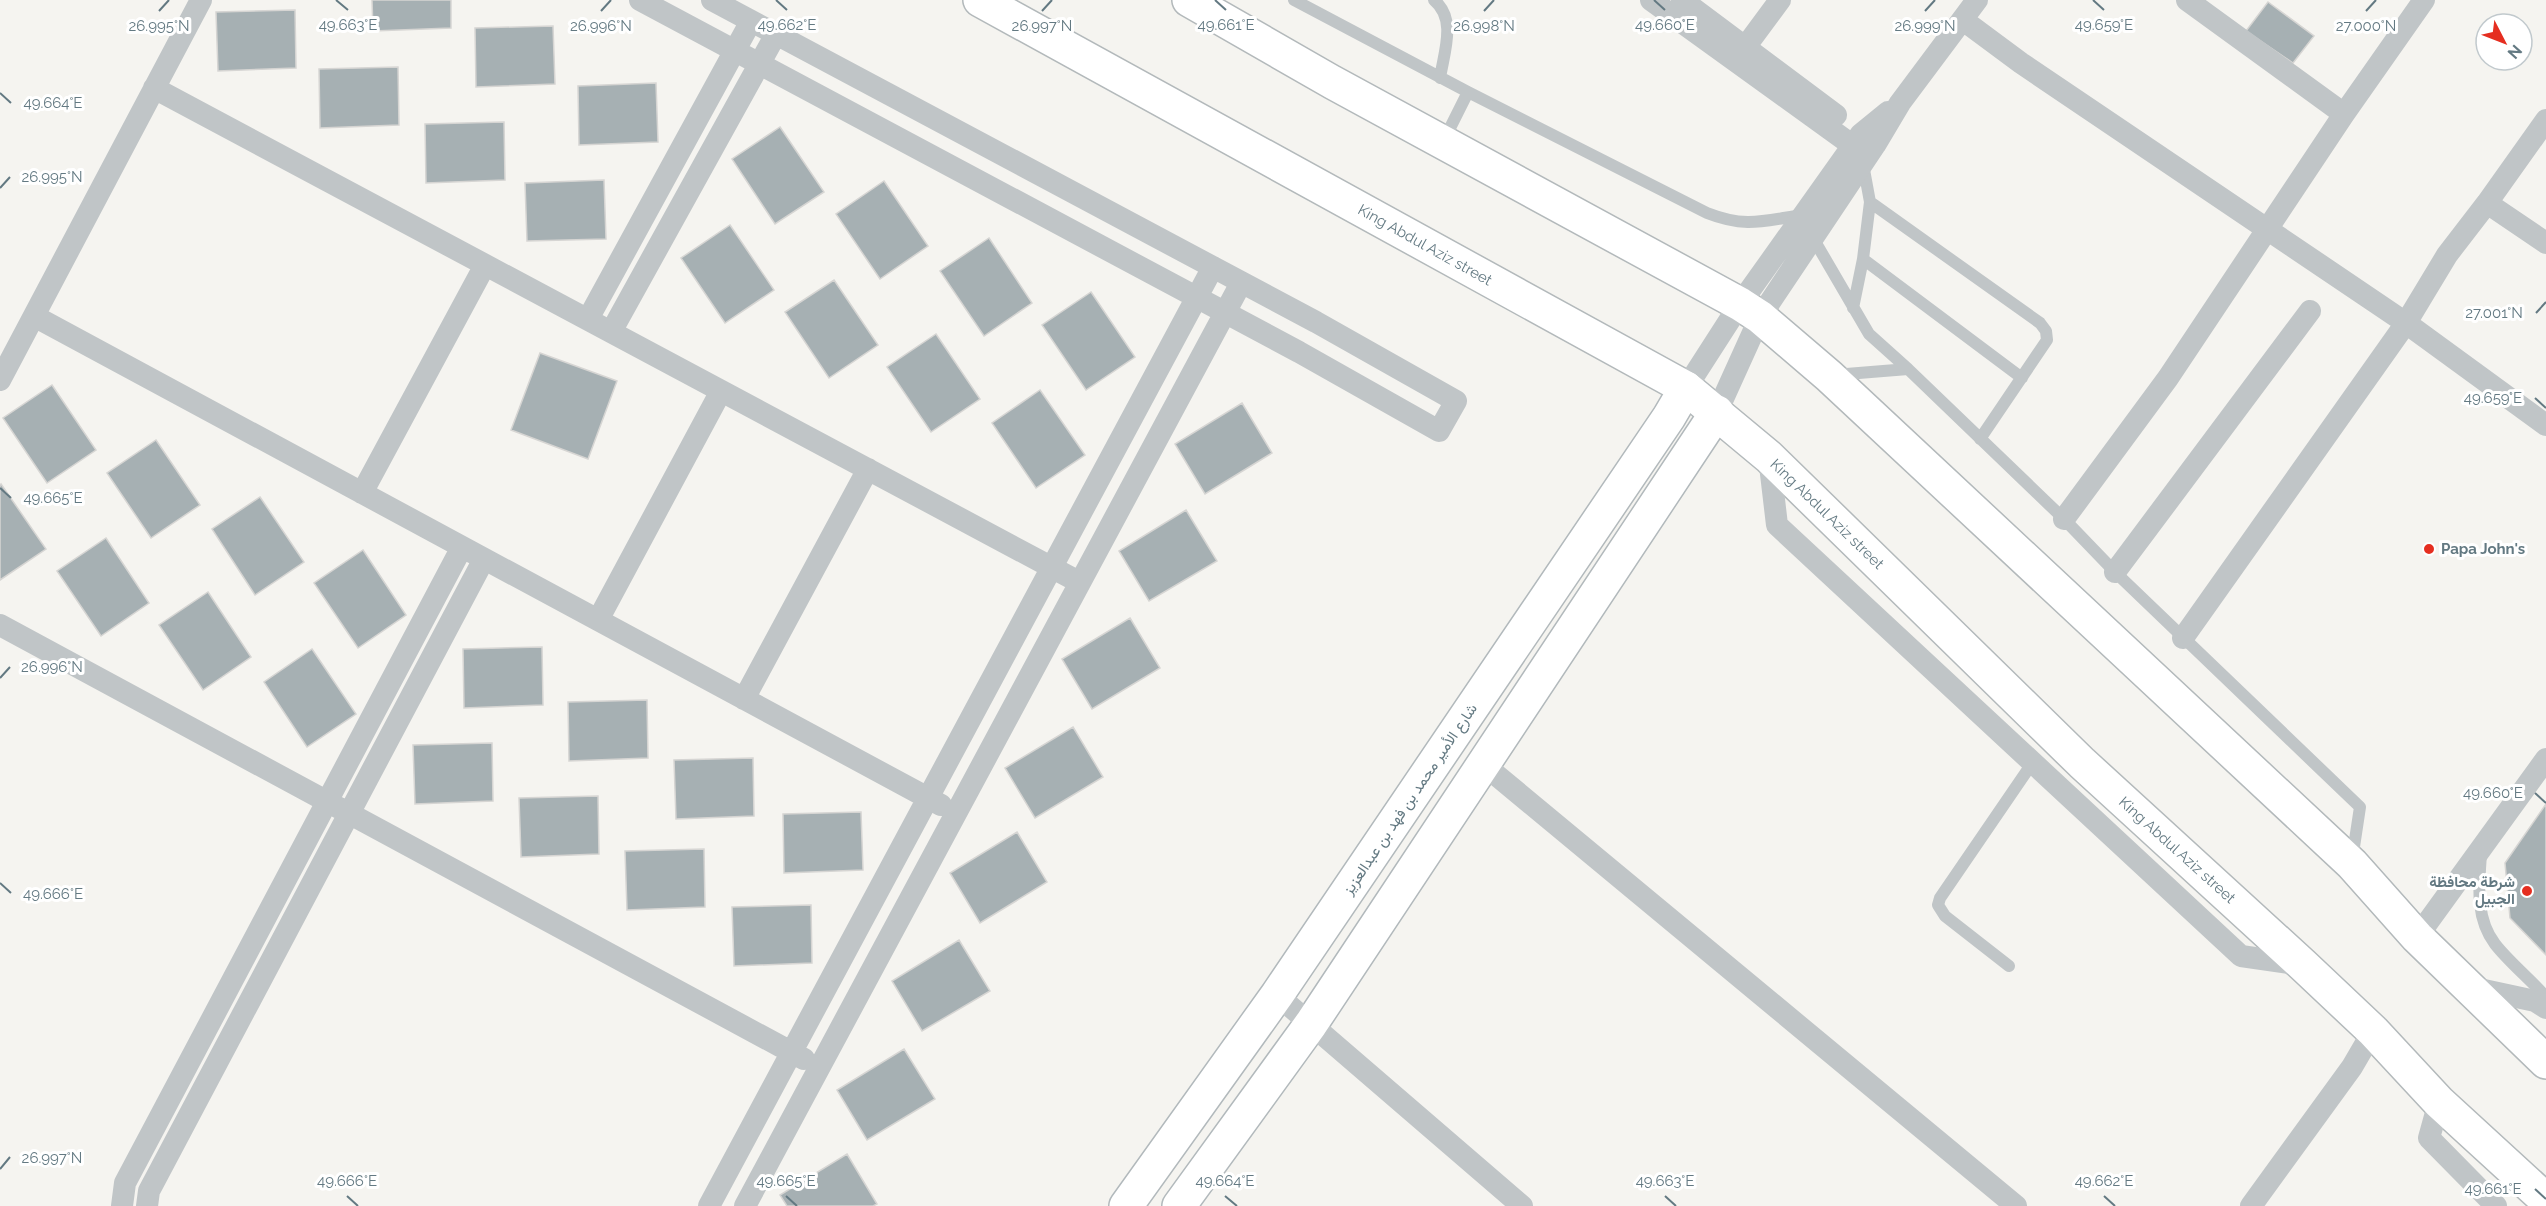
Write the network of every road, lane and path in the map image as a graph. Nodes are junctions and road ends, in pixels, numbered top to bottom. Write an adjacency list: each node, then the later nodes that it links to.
1 (201, 0): 21 (street)
2 (640, 0): 18 (street)
3 (712, 0): 15 (street)
4 (980, 0): 50 (main road, King Abdul Aziz street)
5 (1189, 0): 25 (main road)
6 (1294, 0): 20 (lane)
7 (1434, 0): 20 (lane)
8 (1652, 0): 26 (street)
9 (1682, 0): 17 (street)
10 (1780, 0): 17 (street)
11 (1977, 0): 14 (street)
12 (2187, 0): 23 (street)
13 (2424, 0): 23 (street)
14 (1963, 20): 26 (street); 30 (street)
15 (751, 21): 16 (street); 18 (street)
16 (776, 34): 19 (street); 35 (street)
17 (1746, 46): 26 (street)
18 (735, 51): 19 (street); 43 (street)
19 (759, 64): 37 (street); 45 (street)
20 (1440, 78): 22 (lane)
21 (154, 88): 34 (street); 42 (street)
22 (1468, 92): 25 (lane); 29 (lane)
23 (2344, 114): 30 (street)
24 (2546, 120): 28 (street)
25 (1443, 142): 39 (main road)
26 (1864, 149): 27 (lane); 29 (street); 31 (street)
27 (1870, 202): 33 (lane); 48 (lane)
28 (2487, 203): 32 (street); 44 (street)
29 (1803, 215): 39 (street)
30 (2269, 229): 44 (street); 58 (street)
31 (1813, 238): 38 (lane); 39 (street)
32 (2546, 243)
33 (1863, 259): 38 (lane); 48 (lane)
34 (485, 265): 43 (street); 57 (street)
35 (1213, 267): 36 (street); 37 (street)
36 (1241, 283): 41 (street); 41 (street)
37 (1197, 298): 41 (street); 61 (street)
38 (1853, 308): 46 (lane)
39 (1750, 310): 47 (main road); 50 (street); 52 (street)
40 (2310, 311): 62 (street)
41 (1224, 312): 63 (street)
42 (34, 316): 49 (street); 57 (street)
43 (588, 320): 45 (street)
44 (2406, 322): 53 (street); 66 (street)
45 (611, 332): 51 (street)
46 (1908, 369): 47 (lane); 54 (lane)
47 (1829, 376): 76 (main road)
48 (2022, 378): 54 (lane)
49 (0, 380)
50 (1686, 388): 52 (main road, King Abdul Aziz street); 81 (main road, شارع الأمير محمد بن فهد بن عبدالعزيز)
51 (721, 391): 56 (street); 64 (street)
52 (1717, 412): 55 (main road, King Abdul Aziz street); 70 (main road)
53 (2546, 425)
54 (1980, 439): 58 (lane)
55 (1769, 457): 69 (street); 78 (main road, King Abdul Aziz street)
56 (868, 469): 61 (street); 67 (street)
57 (362, 493): 59 (street)
58 (2064, 519): 62 (lane)
59 (462, 547): 60 (street); 72 (street)
60 (484, 559): 64 (street); 73 (street)
61 (1052, 567): 63 (street); 71 (street)
62 (2115, 572): 66 (lane)
63 (1079, 582): 74 (street)
64 (598, 620): 67 (street)
65 (0, 625): 72 (street)
66 (2183, 638): 76 (lane)
67 (744, 699): 71 (street)
68 (2546, 759): 75 (street)
69 (2033, 762): 78 (street); 79 (lane)
70 (1484, 764): 84 (main road); 99 (street)
71 (928, 798): 74 (street); 86 (street)
72 (327, 801): 73 (street); 92 (street)
73 (350, 813): 86 (street); 93 (street)
74 (955, 813): 88 (street)
75 (2481, 848): 77 (street); 82 (lane)
76 (2352, 864): 77 (main road)
77 (2417, 937): 80 (main road)
78 (2303, 965): 85 (main road, King Abdul Aziz street)
79 (2009, 966)
80 (2468, 986): 83 (street); 87 (main road)
81 (1277, 995): 84 (street); 96 (main road, شارع الأمير محمد بن فهد بن عبدالعزيز)
82 (2546, 997)
83 (2546, 1008)
84 (1311, 1024): 90 (street); 97 (main road)
85 (2373, 1031): 89 (main road, King Abdul Aziz street); 100 (street)
86 (792, 1052): 88 (street); 94 (street)
87 (2546, 1062)
88 (819, 1067): 95 (street)
89 (2439, 1102): 91 (main road, King Abdul Aziz street); 101 (street)
90 (1500, 1199): 98 (street)
91 (2546, 1200)
92 (122, 1206)
93 (147, 1206)
94 (710, 1206)
95 (744, 1206)
96 (1126, 1206)
97 (1179, 1206)
98 (1522, 1206)
99 (2016, 1206)
100 (2251, 1206)
101 (2496, 1206)

